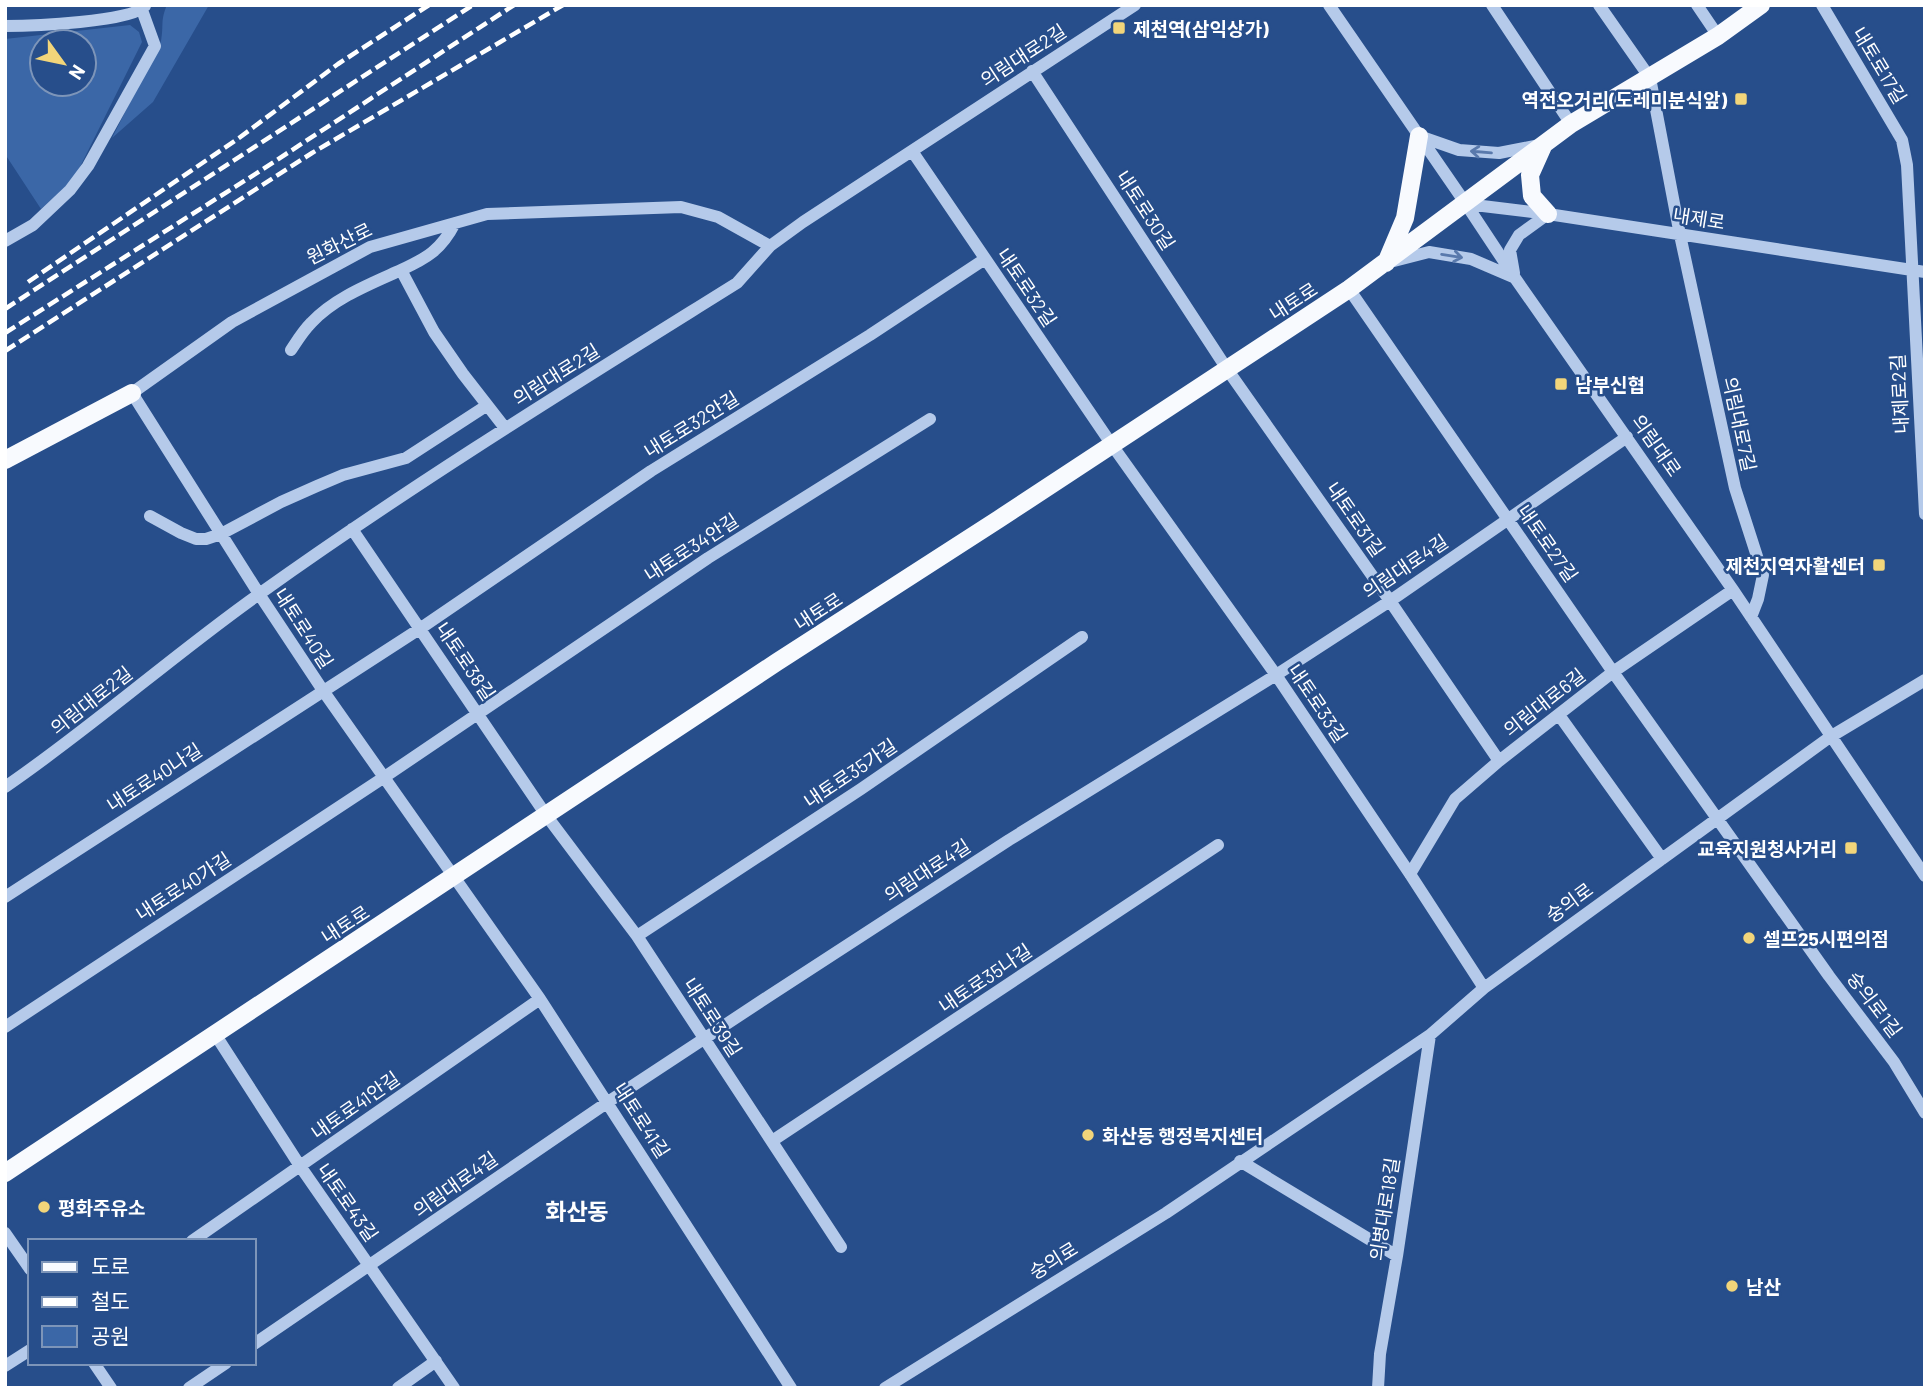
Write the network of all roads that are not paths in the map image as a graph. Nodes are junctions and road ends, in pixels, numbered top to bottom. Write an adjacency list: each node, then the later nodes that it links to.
1 (1135, 5): 11 (street, 의림대로2길)
2 (1329, 5): 14 (street, 의림대로)
3 (1492, 5): 13 (street)
4 (1599, 5): 12 (street)
5 (1697, 5): 10 (street)
6 (1762, 5): 10 (main road, 내토로)
7 (1822, 5): 26 (street, 내토로17길)
8 (144, 8): 9 (street); 21 (street)
9 (5, 26)
10 (1718, 36): 12 (main road, 내토로)
11 (1032, 71): 16 (street, 의림대로2길); 30 (street, 내토로30길)
12 (1650, 78): 13 (main road, 내토로); 20 (street)
13 (1571, 124): 15 (main road, 내토로)
14 (1419, 136): 15 (street, one-way to 14); 17 (street, 의림대로); 24 (main road)
15 (1544, 145): 17 (main road, 내토로); 18 (main road)
16 (912, 151): 22 (street, 의림대로2길); 23 (street, 내토로32길)
17 (1466, 204): 18 (street, 내제로); 24 (main road, 내토로); 27 (street, 의림대로)
18 (1548, 214): 20 (street, 내제로); 27 (street)
19 (455, 223): 22 (street, 원화산로); 25 (street); 31 (street, 원화산로)
20 (1680, 235): 26 (street, 내제로); 46 (street, 의림대로7길)
21 (5, 242)
22 (770, 246): 34 (street, 의림대로2길)
23 (985, 259): 36 (street, 내토로32길); 47 (street, 내토로32안길)
24 (1386, 263): 27 (street, one-way to 27); 28 (main road, 내토로)
25 (401, 270): 29 (street); 32 (street)
26 (1918, 272): 38 (street, 내제로2길)
27 (1515, 278): 35 (street, 의림대로)
28 (1349, 289): 30 (main road, 내토로); 40 (street, 내토로27길)
29 (291, 349)
30 (1227, 369): 36 (main road, 내토로); 45 (street, 내토로31길)
31 (132, 393): 37 (main road, 원화산로); 42 (street, 내토로40길)
32 (486, 406): 34 (street); 42 (street)
33 (930, 419): 53 (street, 내토로34안길)
34 (505, 428): 41 (street, 의림대로2길)
35 (1627, 437): 40 (street, 의림대로4길); 43 (street, 의림대로)
36 (1112, 444): 50 (street, 내토로33길); 59 (main road, 내토로)
37 (5, 460)
38 (1925, 514)
39 (150, 516): 42 (street)
40 (1508, 519): 45 (street, 의림대로4길); 49 (street, 내토로27길)
41 (352, 529): 44 (street, 의림대로2길); 47 (street, 내토로38길)
42 (221, 534): 44 (street, 내토로40길)
43 (1733, 590): 46 (street, 의림대로); 49 (street, 의림대로6길)
44 (259, 594): 52 (street, 내토로40길); 58 (street, 의림대로2길)
45 (1390, 601): 50 (street, 의림대로4길); 56 (street, 내토로31길)
46 (1751, 617): 55 (street, 의림대로)
47 (421, 628): 52 (street, 내토로32안길); 53 (street, 내토로38길)
48 (1082, 637): 67 (street, 내토로35가길)
49 (1614, 672): 54 (street, 의림대로6길); 60 (street, 내토로27길)
50 (1276, 675): 63 (street, 내토로33길); 73 (street, 의림대로4길)
51 (1925, 680): 55 (street, 숭의로)
52 (324, 692): 57 (street, 내토로40길); 66 (street, 내토로40나길)
53 (478, 713): 57 (street, 내토로34안길); 59 (street, 내토로38길)
54 (1559, 715): 56 (street, 의림대로6길); 62 (street)
55 (1830, 737): 60 (street, 숭의로); 64 (street, 의림대로)
56 (1499, 761): 63 (street, 의림대로6길)
57 (383, 778): 65 (street, 내토로40길); 70 (street, 내토로40가길)
58 (5, 787)
59 (546, 815): 65 (main road, 내토로); 67 (street, 내토로39길)
60 (1718, 817): 62 (street, 숭의로); 75 (street, 숭의로1길)
61 (1218, 845): 76 (street, 내토로35나길)
62 (1662, 859): 68 (street, 숭의로)
63 (1410, 874): 68 (street, 내토로33길)
64 (1925, 876)
65 (454, 878): 69 (street, 내토로41길); 71 (main road, 내토로)
66 (5, 897)
67 (637, 936): 73 (street, 내토로39길)
68 (1484, 988): 72 (street, 숭의로)
69 (540, 999): 74 (street, 내토로41길); 78 (street, 내토로41안길)
70 (5, 1027)
71 (215, 1034): 78 (street, 내토로43길); 79 (main road, 내토로)
72 (1430, 1035): 77 (street, 숭의로); 83 (street, 의병대로18길)
73 (704, 1038): 74 (street, 의림대로4길); 76 (street, 내토로39길)
74 (608, 1102): 85 (street, 의림대로4길); 96 (street, 내토로41길)
75 (1925, 1113)
76 (772, 1141): 82 (street, 내토로39길)
77 (1240, 1161): 83 (street); 97 (street, 숭의로)
78 (300, 1166): 81 (street, 내토로41안길); 85 (street, 내토로43길)
79 (5, 1173)
80 (5, 1233): 84 (street)
81 (195, 1239)
82 (841, 1247)
83 (1397, 1256): 98 (street, 의병대로18길)
84 (28, 1266)
85 (370, 1267): 86 (street, 의림대로4길); 88 (street, 내토로43길)
86 (256, 1343)
87 (28, 1351): 91 (street)
88 (436, 1361): 94 (street); 95 (street, 내토로43길)
89 (95, 1365): 92 (street)
90 (223, 1365): 93 (street)
91 (5, 1366)
92 (111, 1388)
93 (189, 1388)
94 (398, 1388)
95 (454, 1388)
96 (790, 1388)
97 (884, 1388)
98 (1378, 1388)

